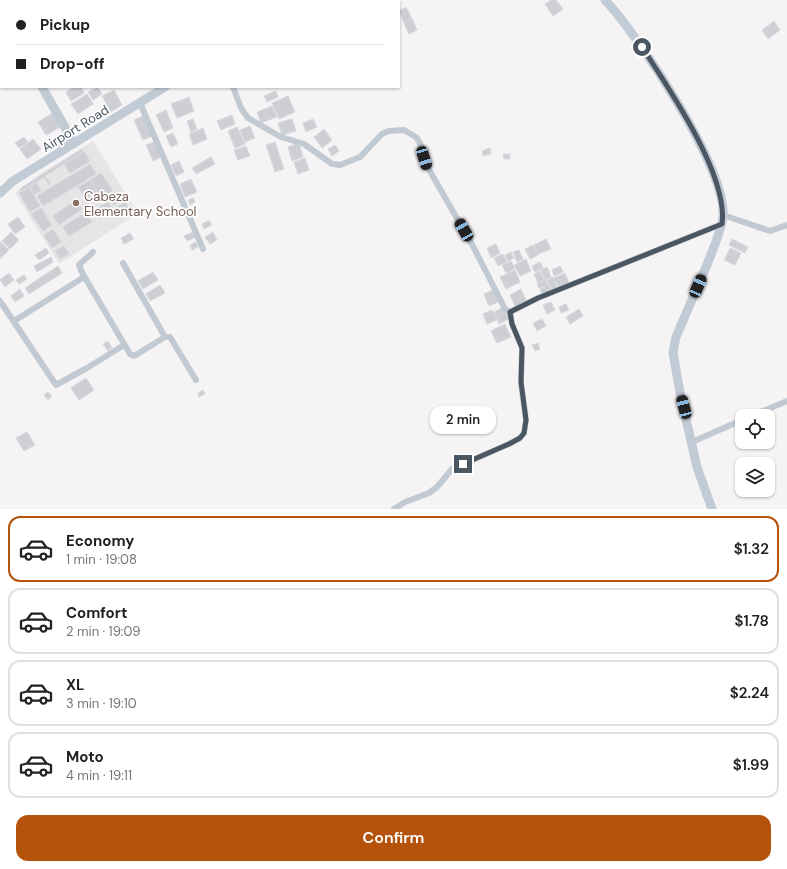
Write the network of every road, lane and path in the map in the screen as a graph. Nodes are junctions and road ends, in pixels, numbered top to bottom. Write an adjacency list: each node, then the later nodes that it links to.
1 (605, 0): 8 (street)
2 (43, 88): 6 (street)
3 (163, 88): 5 (street, Airport Road)
4 (233, 88): 15 (street)
5 (140, 103): 6 (street, Airport Road); 10 (street)
6 (74, 144): 7 (street, Airport Road)
7 (0, 193)
8 (722, 219): 9 (street); 15 (street); 23 (street)
9 (787, 225)
10 (203, 249)
11 (93, 252): 13 (street)
12 (123, 263): 17 (street)
13 (84, 276): 16 (street); 18 (street)
14 (0, 301): 16 (street)
15 (510, 312): 24 (street)
16 (14, 320): 18 (street)
17 (165, 337): 18 (street); 19 (street)
18 (124, 345)
19 (196, 380)
20 (787, 401): 21 (street)
21 (768, 409)
22 (735, 423): 23 (street)
23 (692, 442): 25 (street)
24 (394, 509)
25 (712, 509)

